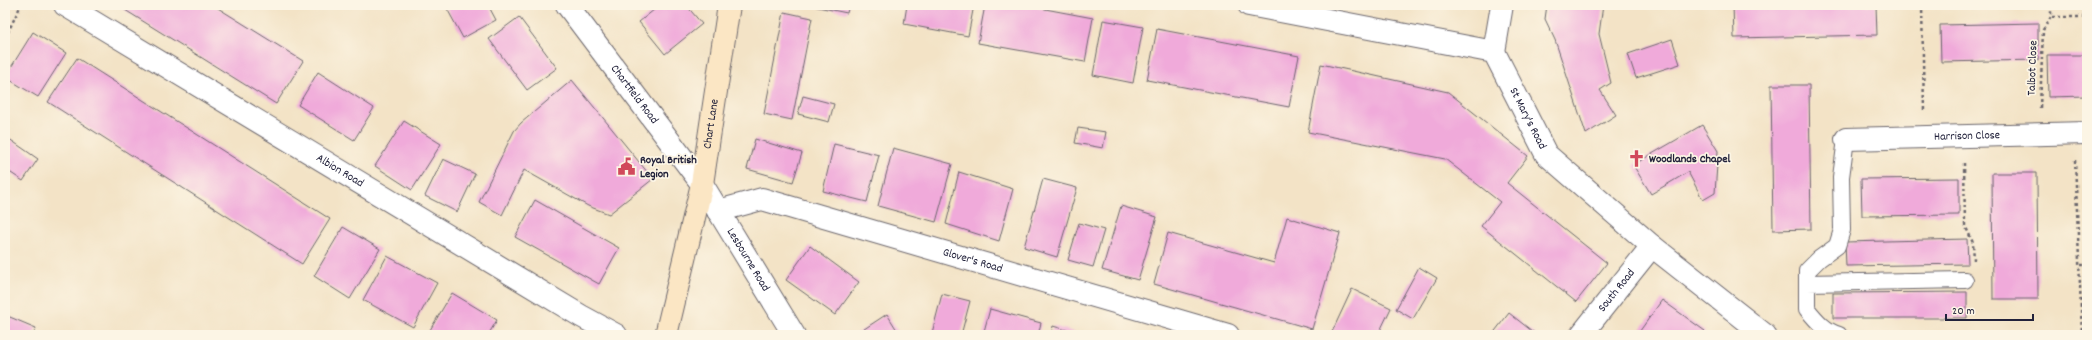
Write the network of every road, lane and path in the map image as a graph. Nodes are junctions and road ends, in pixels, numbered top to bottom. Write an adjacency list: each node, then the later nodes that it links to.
1 (21, 5): 11 (path)
2 (65, 5): 25 (street, Albion Road)
3 (567, 5): 18 (street, Chartfield Road)
4 (729, 5): 18 (street, Chart Lane)
5 (1249, 5): 12 (street)
6 (1502, 5): 12 (street)
7 (1922, 5): 16 (path)
8 (2051, 5): 9 (path)
9 (2052, 17): 10 (path); 14 (path, Talbot Close)
10 (2087, 17)
11 (5, 38)
12 (1494, 52): 20 (street, St Mary's Road)
13 (2080, 133): 14 (street, Harrison Close); 21 (path)
14 (2039, 134): 15 (street, Harrison Close)
15 (1963, 136): 16 (street, Harrison Close); 23 (path)
16 (1924, 137): 17 (street, Harrison Close)
17 (1846, 139): 24 (lane)
18 (702, 184): 19 (street, Lesbourne Road); 26 (street, Chart Lane)
19 (718, 211): 27 (street, Lesbourne Road); 28 (street, Glover's Road)
20 (1652, 246): 29 (street, South Road); 30 (street, St Mary's Road)
21 (2081, 265): 22 (path); 32 (path)
22 (2087, 265)
23 (1965, 280): 24 (lane)
24 (1807, 283): 31 (lane)
25 (616, 335)
26 (666, 335)
27 (794, 335)
28 (1228, 335)
29 (1580, 335)
30 (1764, 335)
31 (1839, 335)
32 (2082, 335)

